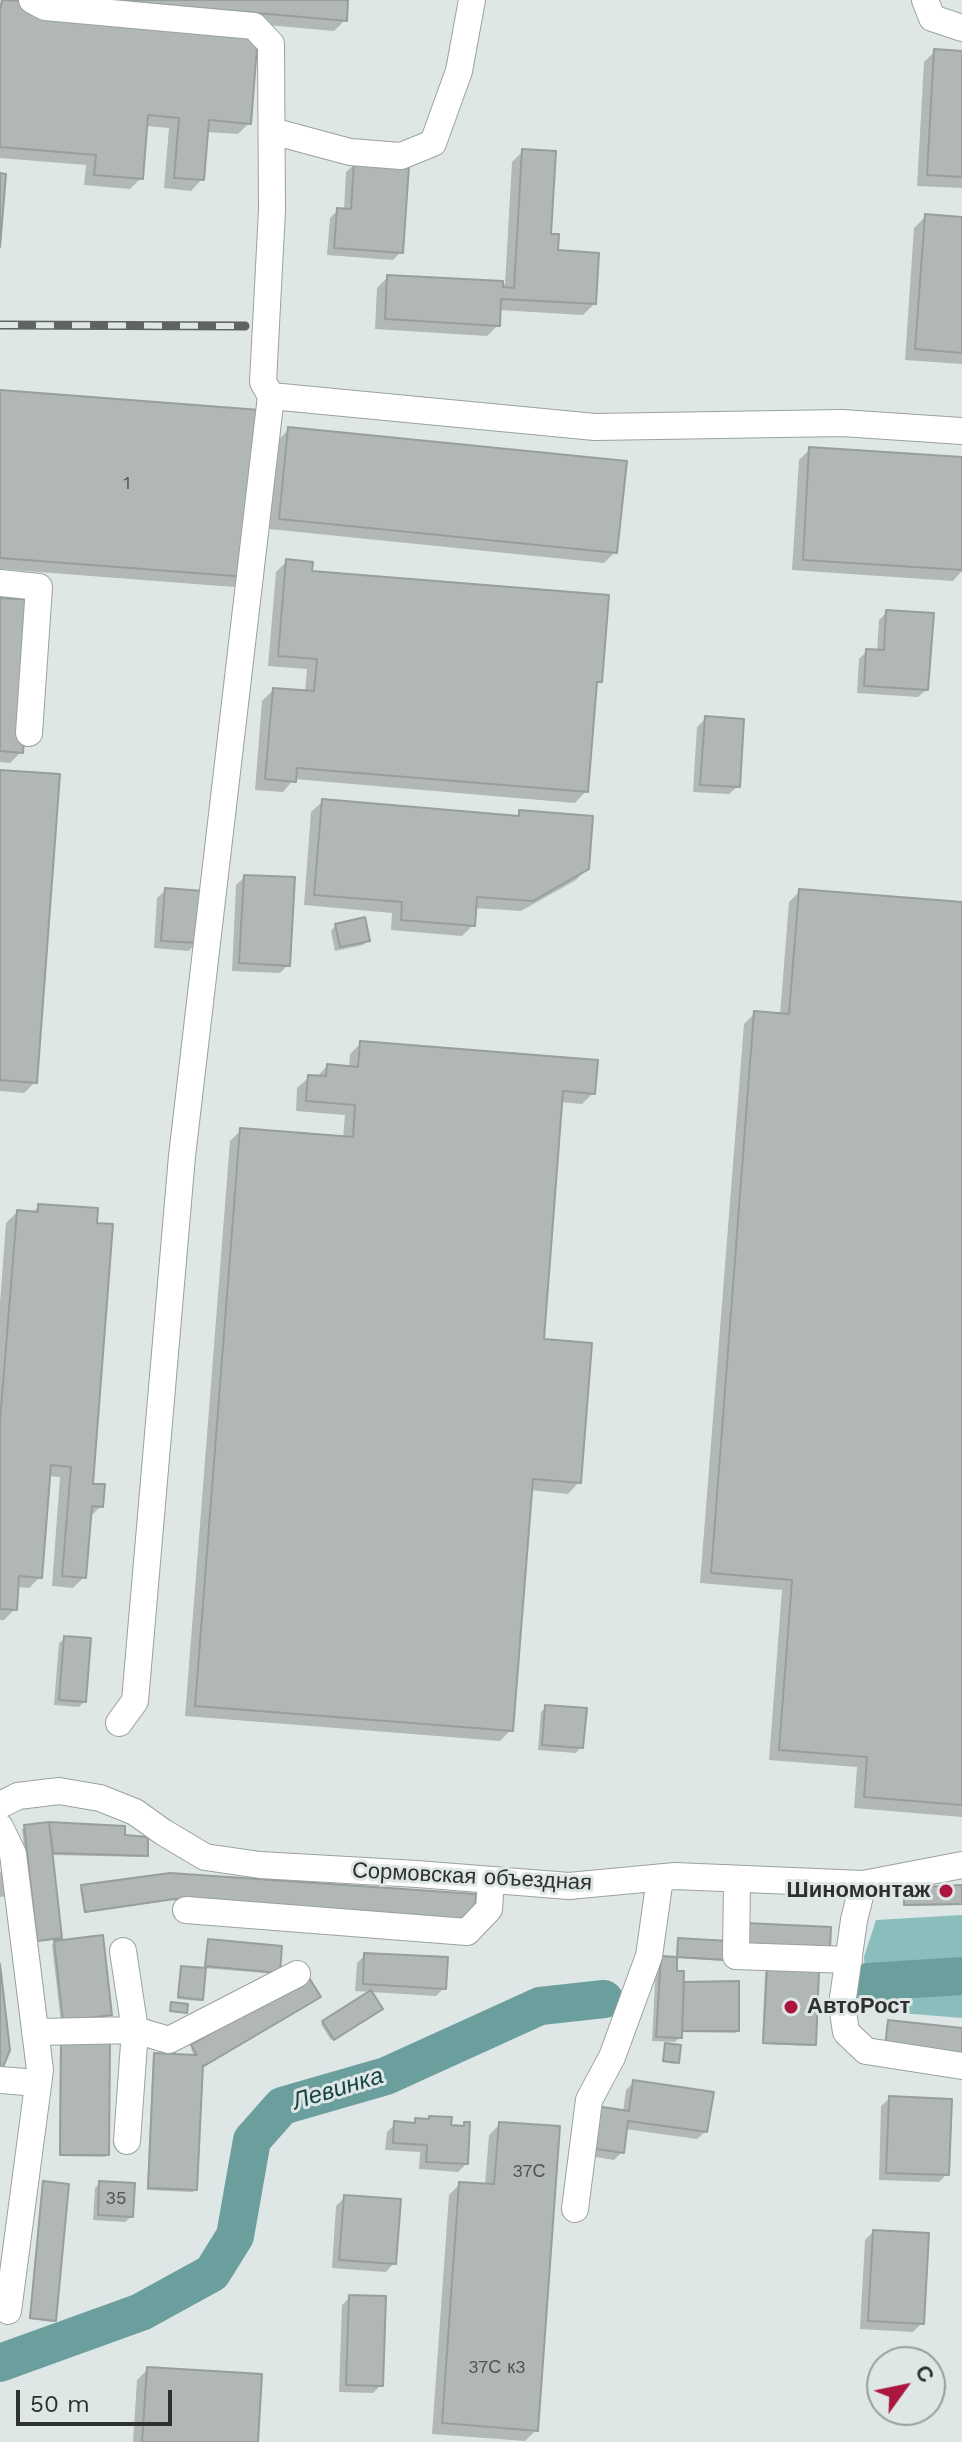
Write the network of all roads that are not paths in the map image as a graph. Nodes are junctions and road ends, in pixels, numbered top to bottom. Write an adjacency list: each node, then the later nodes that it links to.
1 (32, 0): 5 (street)
2 (472, 0): 5 (street)
3 (925, 0): 4 (street)
4 (962, 28)
5 (272, 131): 6 (street)
6 (271, 396): 7 (street); 10 (street)
7 (962, 431)
8 (0, 583): 9 (street)
9 (29, 733)
10 (119, 1723)
11 (0, 1805): 16 (street, Сормовская объездная)
12 (0, 1827): 23 (street)
13 (962, 1865): 17 (street, Сормовская объездная)
14 (660, 1878): 15 (street, Сормовская объездная); 16 (street, Сормовская объездная); 28 (street)
15 (737, 1879): 17 (street, Сормовская объездная); 20 (street)
16 (491, 1880): 18 (street)
17 (863, 1884): 20 (street)
18 (186, 1910)
19 (123, 1951): 22 (street)
20 (849, 1960): 24 (street)
21 (297, 1974): 22 (street)
22 (135, 2030): 23 (street); 27 (street)
23 (35, 2032): 26 (street)
24 (962, 2066)
25 (0, 2080): 26 (street)
26 (38, 2083): 29 (street)
27 (127, 2141)
28 (575, 2209)
29 (8, 2311)

